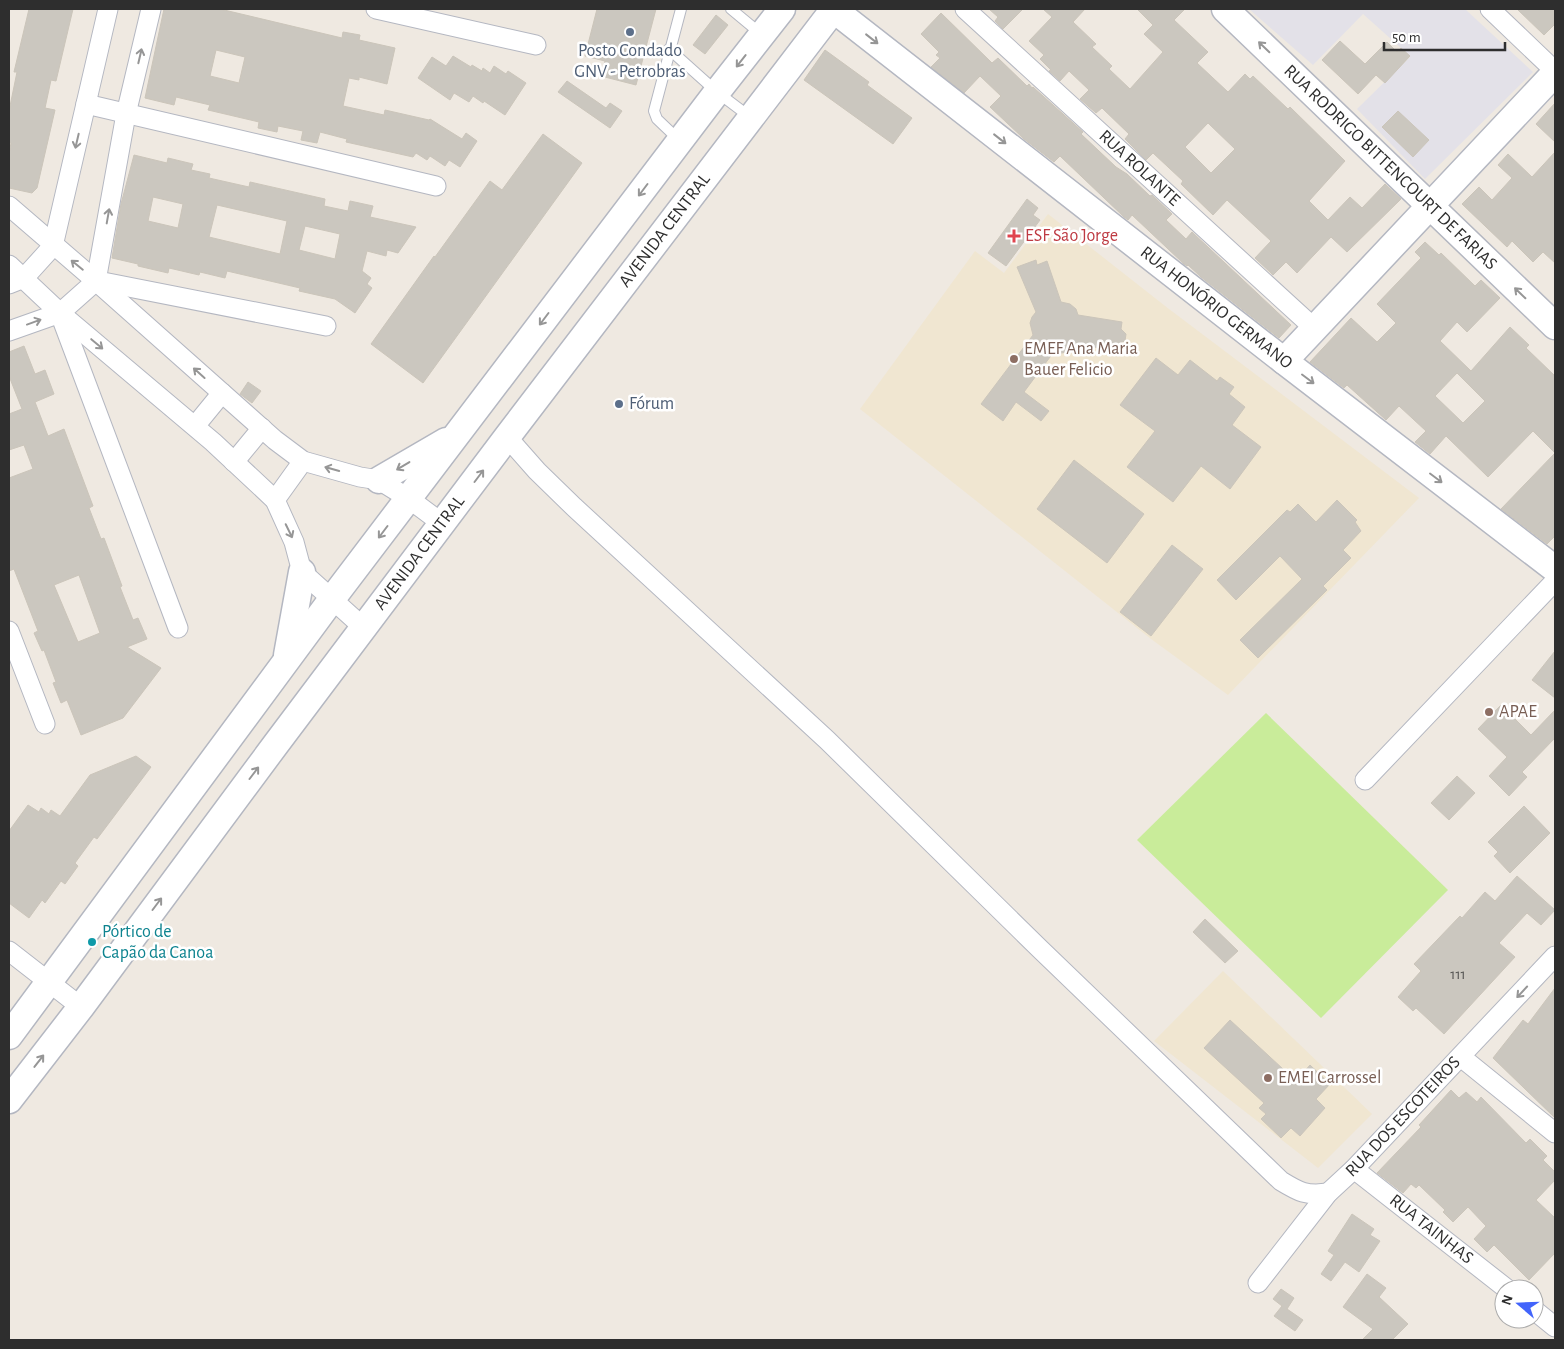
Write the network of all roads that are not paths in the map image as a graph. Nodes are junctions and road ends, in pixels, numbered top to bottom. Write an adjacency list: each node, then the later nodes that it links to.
1 (108, 9): 16 (street)
2 (151, 9): 17 (street, one-way to 2)
3 (376, 9): 12 (street)
4 (681, 9): 13 (lane)
5 (731, 9): 11 (lane)
6 (782, 9): 11 (main road)
7 (833, 9): 18 (main road, AVENIDA CENTRAL); 32 (main road, RUA HONÓRIO GERMANO, one-way to 32)
8 (965, 9): 30 (street, RUA ROLANTE)
9 (1224, 9): 22 (main road, RUA RODRIGO BITTENCOURT DE FARIAS, one-way to 9)
10 (1490, 9): 14 (street)
11 (762, 35): 15 (main road, one-way to 15)
12 (536, 45)
13 (669, 50): 15 (lane); 19 (lane)
14 (1555, 72): 22 (main road)
15 (717, 92): 18 (lane); 19 (main road)
16 (86, 104): 17 (street); 23 (street, one-way to 23)
17 (126, 114): 20 (street); 26 (street, one-way to 17)
18 (750, 117): 35 (main road, AVENIDA CENTRAL)
19 (679, 141): 33 (main road, one-way to 33)
20 (436, 186)
21 (9, 206): 23 (street)
22 (1430, 206): 29 (main road, RUA RODRIGO BITTENCOURT DE FARIAS, one-way to 22); 30 (main road)
23 (54, 246): 25 (street); 26 (street, one-way to 23)
24 (9, 265): 25 (street)
25 (16, 281): 27 (street)
26 (96, 281): 27 (street); 28 (street); 34 (street, one-way to 26)
27 (60, 313): 31 (street, one-way to 27); 36 (street, one-way to 36); 50 (street)
28 (326, 326)
29 (1555, 326)
30 (1314, 328): 32 (main road)
31 (9, 331)
32 (1284, 361): 46 (main road, RUA HONÓRIO GERMANO, one-way to 46)
33 (492, 388): 35 (main road); 38 (main road)
34 (222, 393): 36 (street); 37 (street)
35 (525, 414): 39 (main road, AVENIDA CENTRAL)
36 (195, 426): 41 (street)
37 (262, 428): 40 (street); 41 (street)
38 (457, 434): 42 (main road, one-way to 42); 43 (main road)
39 (507, 437): 45 (main road, AVENIDA CENTRAL, one-way to 39); 65 (street)
40 (303, 461): 42 (street, one-way to 40); 44 (street)
41 (234, 462): 44 (street)
42 (379, 480): 43 (street)
43 (408, 498): 45 (street); 49 (main road, one-way to 49)
44 (274, 500): 47 (street, one-way to 47)
45 (443, 524): 51 (main road, AVENIDA CENTRAL)
46 (1555, 569)
47 (302, 572): 49 (street); 53 (main road)
48 (1555, 581): 55 (street)
49 (332, 599): 51 (street); 53 (main road)
50 (178, 628)
51 (364, 628): 59 (main road, AVENIDA CENTRAL, one-way to 51)
52 (9, 631): 54 (street)
53 (286, 662): 58 (main road)
54 (45, 724)
55 (1364, 780)
56 (9, 951): 58 (street)
57 (1555, 956): 61 (street, RUA DOS ESCOTEIROS, one-way to 61)
58 (50, 981): 59 (street); 60 (main road)
59 (81, 1007): 62 (main road, AVENIDA CENTRAL, one-way to 59)
60 (9, 1036)
61 (1460, 1057): 63 (street); 64 (street, RUA DOS ESCOTEIROS)
62 (9, 1100)
63 (1555, 1134)
64 (1354, 1169): 65 (street, RUA DOS ESCOTEIROS); 66 (street, RUA TAINHAS)
65 (1328, 1192): 67 (street, RUA DOS ESCOTEIROS)
66 (1494, 1279)
67 (1258, 1283)
68 (1544, 1318): 69 (street)
69 (1555, 1327)

